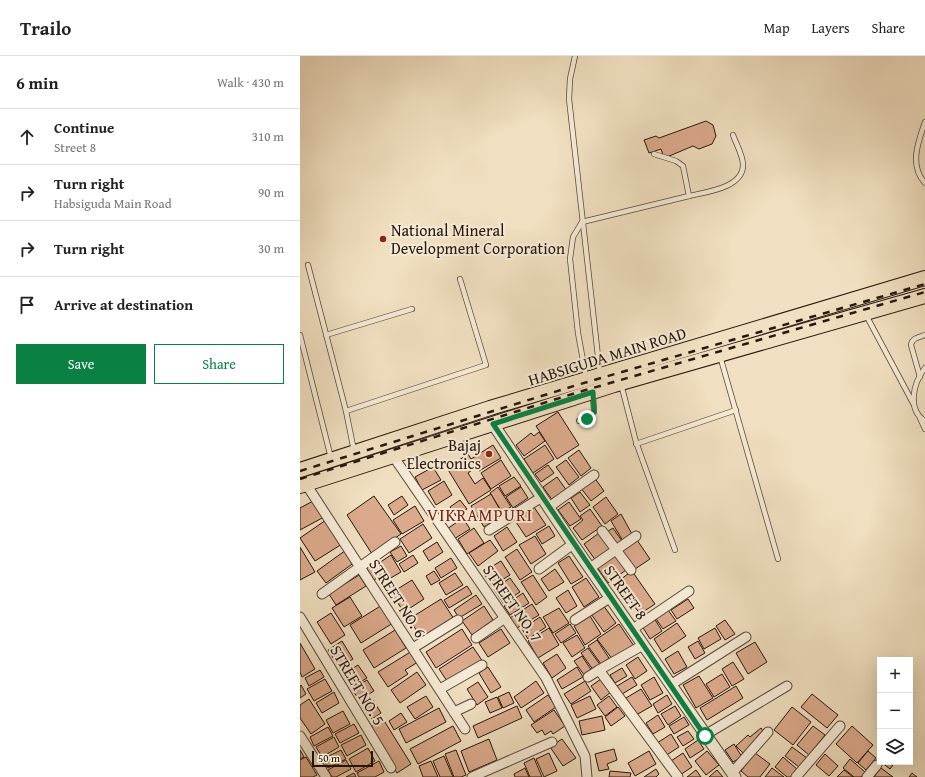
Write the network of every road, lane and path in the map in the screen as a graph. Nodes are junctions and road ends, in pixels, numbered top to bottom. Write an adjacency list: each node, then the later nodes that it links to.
1 (575, 56): 7 (lane)
2 (925, 122): 5 (lane)
3 (733, 135): 6 (lane)
4 (654, 154): 6 (lane)
5 (925, 183)
6 (689, 196): 7 (lane)
7 (582, 222): 21 (lane); 24 (lane)
8 (308, 265): 16 (lane)
9 (925, 278): 12 (main road, HABSIGUDA MAIN ROAD)
10 (460, 279): 27 (lane)
11 (925, 296): 14 (main road, HABSIGUDA MAIN ROAD)
12 (856, 298): 14 (main road); 21 (main road, HABSIGUDA MAIN ROAD)
13 (412, 309): 16 (lane)
14 (862, 315): 19 (main road, HABSIGUDA MAIN ROAD); 25 (lane)
15 (300, 335): 18 (lane)
16 (326, 335): 27 (lane)
17 (925, 335): 22 (lane)
18 (301, 341): 36 (lane)
19 (720, 355): 23 (main road, HABSIGUDA MAIN ROAD); 26 (lane)
20 (925, 368): 22 (lane)
21 (600, 375): 24 (main road, HABSIGUDA MAIN ROAD)
22 (920, 377): 25 (lane)
23 (621, 383): 24 (main road, HABSIGUDA MAIN ROAD); 33 (lane)
24 (589, 386): 29 (lane); 31 (main road, HABSIGUDA MAIN ROAD); 34 (main road, HABSIGUDA MAIN ROAD)
25 (913, 403): 28 (lane)
26 (736, 410): 33 (lane); 49 (lane)
27 (346, 411): 34 (lane)
28 (920, 418): 30 (lane); 32 (lane)
29 (579, 421)
30 (925, 422)
31 (493, 424): 35 (main road, HABSIGUDA MAIN ROAD); 40 (street, STREET 8)
32 (925, 429)
33 (636, 444): 48 (lane)
34 (354, 452): 36 (main road, HABSIGUDA MAIN ROAD)
35 (393, 456): 39 (main road, HABSIGUDA MAIN ROAD); 58 (street, STREET NO. 7)
36 (331, 459): 37 (main road, HABSIGUDA MAIN ROAD)
37 (300, 470)
38 (594, 475): 41 (street)
39 (303, 485): 50 (street, STREET NO. 6)
40 (542, 497): 41 (street, STREET 8); 42 (street)
41 (549, 507): 46 (street, STREET 8)
42 (489, 530)
43 (602, 531): 47 (street)
44 (636, 536): 47 (street)
45 (395, 542): 50 (street)
46 (573, 544): 51 (street); 52 (street, STREET 8)
47 (615, 550): 52 (street); 53 (street)
48 (674, 550)
49 (778, 559)
50 (360, 567): 55 (street); 65 (street, STREET NO. 6)
51 (538, 568)
52 (590, 568): 56 (street, STREET 8)
53 (631, 570)
54 (689, 591): 61 (street)
55 (322, 594)
56 (611, 597): 60 (street); 61 (street, STREET 8)
57 (300, 617): 81 (street, STREET NO. 5)
58 (505, 618): 63 (street); 85 (street, STREET NO. 7)
59 (458, 620): 65 (street)
60 (575, 620)
61 (633, 630): 64 (street, STREET 8)
62 (746, 637): 69 (street)
63 (476, 638)
64 (643, 645): 67 (street); 69 (street, STREET 8)
65 (412, 648): 71 (street, STREET NO. 6)
66 (482, 665): 71 (street)
67 (599, 670): 68 (street); 86 (street)
68 (588, 677)
69 (672, 684): 78 (street, STREET 8)
70 (787, 686): 78 (street)
71 (440, 689): 73 (street, STREET NO. 6)
72 (471, 704): 73 (street)
73 (454, 712): 75 (street, STREET NO. 6)
74 (840, 726): 87 (street)
75 (465, 729)
76 (768, 732): 82 (street)
77 (300, 736): 83 (street)
78 (705, 736): 82 (street, STREET 8)
79 (552, 742): 84 (street)
80 (877, 765): 88 (street)
81 (391, 768)
82 (734, 775)
83 (326, 777)
84 (472, 777)
85 (587, 777)
86 (678, 777)
87 (796, 777)
88 (867, 777)

